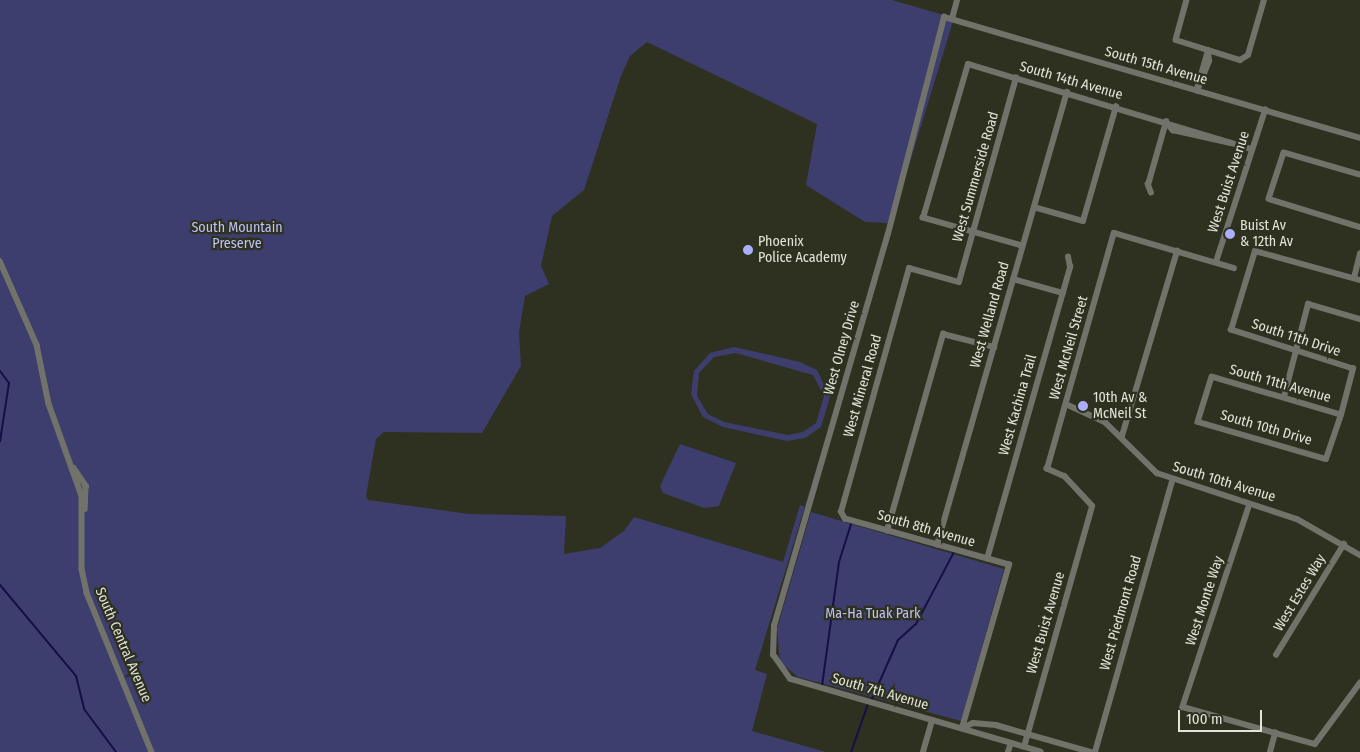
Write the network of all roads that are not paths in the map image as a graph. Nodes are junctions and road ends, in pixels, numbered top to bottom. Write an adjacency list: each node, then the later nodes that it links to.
1 (957, 0): 5 (street)
2 (1187, 0): 6 (street)
3 (1264, 0): 6 (street)
4 (944, 17): 5 (street, South 15th Avenue); 49 (street, West Olney Drive)
5 (952, 19): 8 (street, South 15th Avenue)
6 (1208, 51): 8 (street)
7 (1016, 78): 9 (street, South 14th Avenue); 19 (street, West Summerside Road); 19 (street, South 14th Avenue)
8 (1197, 91): 11 (street, South 15th Avenue)
9 (1067, 92): 10 (street, South 14th Avenue); 17 (street, West Welland Road)
10 (1116, 107): 12 (street, South 14th Avenue); 17 (street)
11 (1265, 110): 13 (street, South 15th Avenue); 14 (street, West Buist Avenue)
12 (1166, 122): 14 (street, South 14th Avenue); 16 (street)
13 (1360, 138)
14 (1252, 149): 25 (street, West Buist Avenue)
15 (1360, 175): 18 (street)
16 (1151, 193)
17 (1034, 208): 20 (street, West Welland Road)
18 (1360, 227)
19 (973, 232): 20 (street); 26 (street, West Summerside Road)
20 (1022, 246): 28 (street, West Welland Road)
21 (1177, 251): 25 (street); 35 (street, West McNeil Street); 38 (street)
22 (1360, 254): 29 (street)
23 (1068, 257): 30 (street, West Kachina Trail)
24 (0, 261): 57 (street, South Central Avenue)
25 (1216, 262): 27 (street)
26 (909, 268): 42 (street, West Mineral Road)
27 (1234, 268)
28 (1013, 279): 30 (street); 32 (street, West Welland Road)
29 (1357, 279): 33 (street, South 11th Drive)
30 (1062, 293): 47 (street, West Kachina Trail)
31 (1360, 319): 33 (street)
32 (994, 347): 43 (street); 45 (street, West Welland Road)
33 (1296, 351): 34 (street); 36 (street, South 11th Drive)
34 (1284, 397): 36 (street, South 11th Avenue); 37 (street, South 11th Avenue)
35 (1066, 404): 38 (street, South 10th Avenue); 41 (street, West McNeil Street)
36 (1341, 415): 37 (street, South 10th Drive)
37 (1198, 422)
38 (1122, 436): 39 (street, South 10th Avenue)
39 (1172, 481): 40 (street, South 10th Avenue); 61 (street, West Piedmont Road)
40 (1250, 504): 44 (street, South 10th Avenue); 53 (street, West Monte Way)
41 (1092, 506): 54 (street, West Buist Avenue)
42 (841, 512): 43 (street, South 8th Avenue)
43 (886, 531): 45 (street, South 8th Avenue)
44 (1344, 544): 46 (street, South 10th Avenue); 48 (street, West Estes Way)
45 (937, 545): 47 (street, South 8th Avenue)
46 (1360, 555)
47 (987, 559): 52 (street, South 8th Avenue)
48 (1276, 655)
49 (790, 679): 51 (street, South 7th Avenue)
50 (1360, 683): 53 (street)
51 (932, 720): 52 (street, South 7th Avenue); 58 (street)
52 (962, 728): 54 (street, South 7th Avenue); 55 (street, South 7th Avenue)
53 (1276, 733): 62 (street)
54 (1028, 734): 56 (street, West Buist Avenue); 61 (street, South 7th Avenue)
55 (1010, 743): 56 (street, South 7th Avenue); 59 (street)
56 (1024, 747): 60 (street, South 7th Avenue)
57 (152, 752)
58 (923, 752)
59 (1008, 752)
60 (1041, 752)
61 (1093, 752)
62 (1270, 752)

